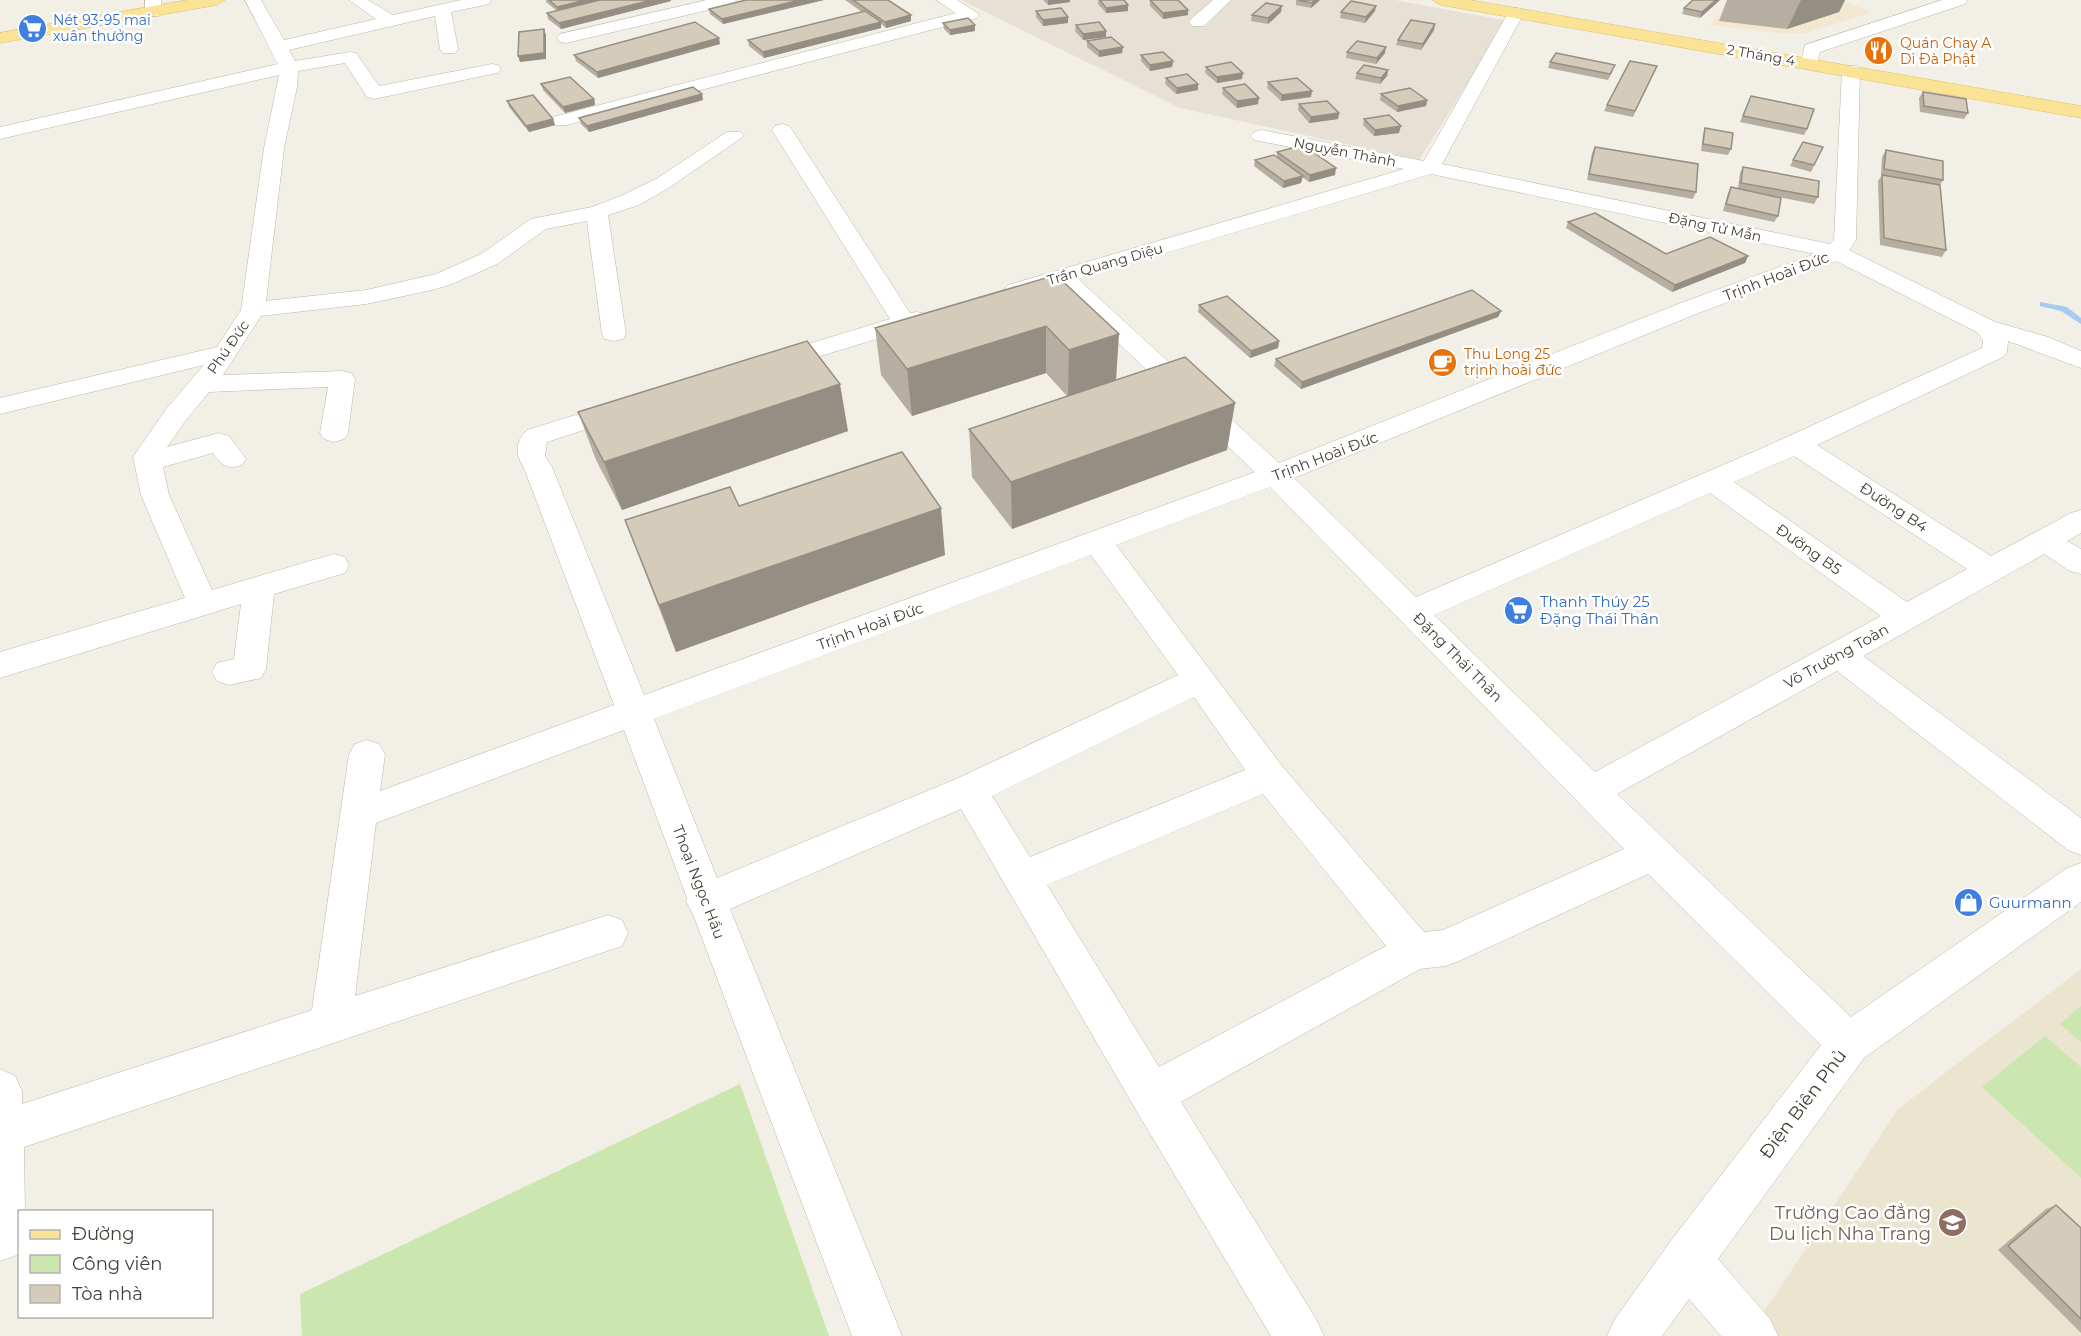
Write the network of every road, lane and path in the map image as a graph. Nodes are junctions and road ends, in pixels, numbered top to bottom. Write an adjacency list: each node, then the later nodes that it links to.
1 (217, 0): 10 (main road)
2 (253, 0): 19 (street)
3 (357, 0): 13 (street)
4 (483, 0): 12 (street)
5 (728, 0): 16 (street)
6 (944, 0): 24 (street)
7 (1223, 0): 14 (street)
8 (1441, 0): 11 (main road, 2 Tháng 4)
9 (1959, 0): 18 (street)
10 (153, 6): 15 (main road)
11 (1520, 7): 18 (main road, 2 Tháng 4); 29 (street)
12 (442, 9): 13 (street); 17 (street)
13 (390, 21): 19 (street)
14 (1198, 22)
15 (0, 38)
16 (566, 38)
17 (449, 49)
18 (1810, 56): 21 (main road, 2 Tháng 4); 22 (main road, 2 Tháng 4)
19 (284, 57): 20 (street); 26 (street); 34 (street, Phú Đức)
20 (492, 69)
21 (1851, 70): 23 (main road, 2 Tháng 4); 31 (street, Trịnh Hoài Đức)
22 (2081, 97)
23 (2081, 112)
24 (560, 121)
25 (782, 130): 36 (street)
26 (0, 133)
27 (734, 136): 30 (street)
28 (1261, 136): 29 (street, Nguyễn Thành)
29 (1430, 168): 31 (street, Đặng Tử Mẫn); 32 (street, Trần Quang Diệu)
30 (597, 212): 34 (street); 38 (street)
31 (1836, 252): 37 (street, Đặng Tử Mẫn); 49 (street, Trịnh Hoài Đức)
32 (1062, 277): 33 (street, Trần Quang Diệu); 49 (street, Đặng Thái Thân)
33 (994, 297)
34 (253, 310): 39 (street, Phú Đức)
35 (938, 313): 36 (street)
36 (904, 323): 41 (street)
37 (1986, 327): 40 (street, Đặng Tử Mẫn); 46 (street)
38 (614, 334)
39 (227, 352): 42 (street, Phú Đức); 44 (street)
40 (2081, 360)
41 (746, 371)
42 (201, 384): 45 (street); 48 (street, Phú Đức)
43 (644, 402): 65 (street, Thoại Ngọc Hầu)
44 (0, 406)
45 (334, 433)
46 (1797, 445): 50 (street); 56 (street, Đường B4)
47 (232, 459): 48 (street)
48 (148, 462): 58 (street)
49 (1275, 475): 53 (street, Trịnh Hoài Đức); 59 (street, Đặng Thái Thân)
50 (1713, 482): 59 (street); 60 (street, Đường B5)
51 (2081, 520): 52 (street, Võ Trường Toàn)
52 (2044, 540): 54 (street); 56 (street, Võ Trường Toàn)
53 (1097, 541): 64 (street); 65 (street, Trịnh Hoài Đức)
54 (2081, 563)
55 (334, 565): 57 (street)
56 (1990, 570): 60 (street, Võ Trường Toàn)
57 (259, 588): 58 (street); 63 (street)
58 (204, 604): 62 (street)
59 (1412, 611): 69 (street, Đặng Thái Thân)
60 (1905, 617): 61 (street, Võ Trường Toàn)
61 (1839, 655): 69 (street, Võ Trường Toàn); 71 (street)
62 (0, 665)
63 (229, 672)
64 (1200, 679): 67 (street); 68 (street)
65 (635, 713): 70 (street, Trịnh Hoài Đức); 75 (street, Thoại Ngọc Hầu)
66 (367, 754): 70 (street)
67 (1269, 776): 73 (street); 77 (street)
68 (969, 790): 73 (street); 75 (street)
69 (1592, 791): 72 (street, Đặng Thái Thân)
70 (359, 814): 78 (street)
71 (2081, 839)
72 (1653, 854): 77 (street); 79 (street, Đặng Thái Thân)
73 (1022, 878): 80 (street)
74 (2081, 879): 79 (street, Điện Biên Phủ)
75 (705, 901): 84 (street, Thoại Ngọc Hầu)
76 (608, 933): 78 (street)
77 (1415, 951): 80 (street)
78 (331, 1024): 81 (street)
79 (1849, 1044): 83 (street, Điện Biên Phủ)
80 (1151, 1095): 85 (street)
81 (1, 1112): 82 (street)
82 (0, 1238)
83 (1687, 1259): 86 (street, Điện Biên Phủ); 87 (street)
84 (877, 1336)
85 (1299, 1336)
86 (1632, 1336)
87 (1753, 1336)

